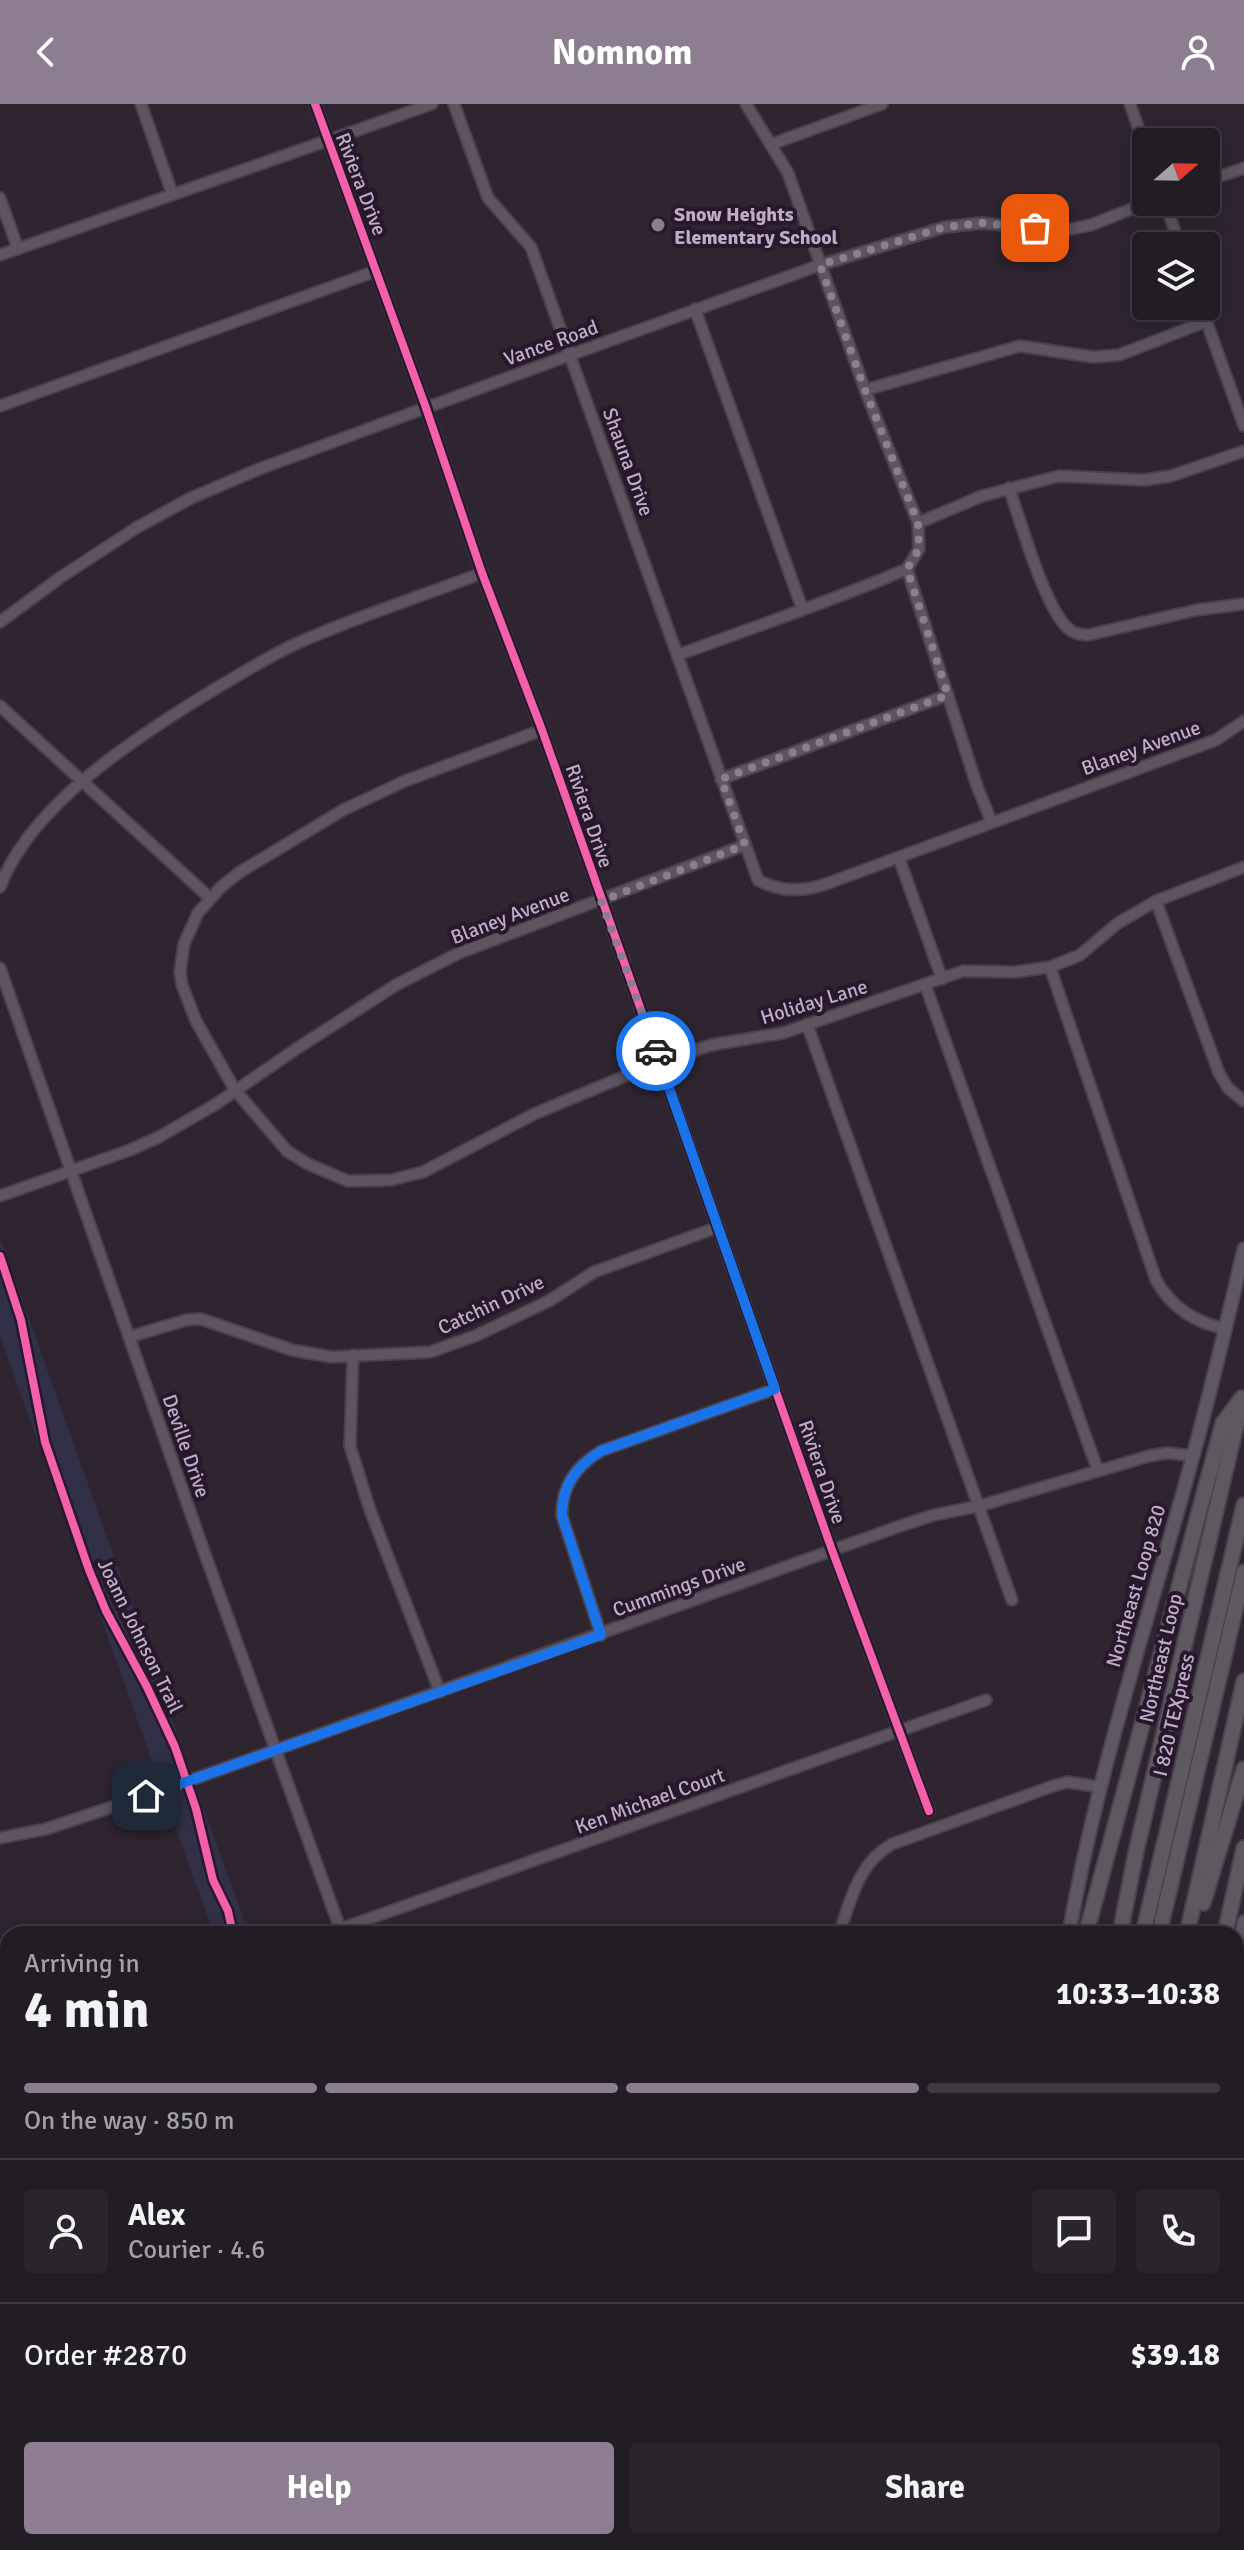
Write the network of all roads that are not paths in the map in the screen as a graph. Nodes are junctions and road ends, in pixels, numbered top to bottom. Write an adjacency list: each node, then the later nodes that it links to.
1 (141, 104): 13 (street)
2 (315, 104): 9 (street, Riviera Drive)
3 (432, 104): 9 (street)
4 (454, 104): 22 (street, Shauna Drive)
5 (746, 104): 10 (street)
6 (882, 104): 10 (street)
7 (1130, 104): 8 (street)
8 (1138, 128)
9 (327, 141): 13 (street); 19 (street, Riviera Drive)
10 (772, 144): 18 (street)
11 (1244, 168): 12 (street)
12 (1220, 176)
13 (172, 193): 16 (street)
14 (0, 198): 16 (street)
15 (1132, 209): 18 (street, Vance Road)
16 (18, 249): 17 (street)
17 (0, 255)
18 (820, 265): 20 (street, Vance Road); 23 (street)
19 (376, 271): 24 (street); 25 (street, Riviera Drive)
20 (695, 309): 22 (street, Vance Road); 33 (street)
21 (1207, 321): 23 (street); 26 (street)
22 (570, 355): 25 (street, Vance Road); 35 (street, Shauna Drive)
23 (865, 390): 29 (street)
24 (0, 406)
25 (426, 408): 31 (street, Riviera Drive); 34 (street, Vance Road)
26 (1244, 426)
27 (1244, 451): 28 (street)
28 (1009, 488): 29 (street); 32 (street)
29 (918, 523): 30 (street)
30 (907, 569): 33 (street); 36 (street)
31 (482, 573): 39 (street, Riviera Drive); 41 (street)
32 (1244, 604)
33 (802, 608): 35 (street)
34 (0, 622)
35 (678, 655): 40 (street, Shauna Drive)
36 (948, 695): 40 (street); 42 (street)
37 (0, 706): 41 (street)
38 (1244, 721): 42 (street, Blaney Avenue)
39 (542, 730): 47 (street, Holiday Lane); 48 (street, Riviera Drive)
40 (721, 779): 43 (street, Shauna Drive)
41 (83, 781): 46 (street); 47 (street)
42 (991, 821): 44 (street, Blaney Avenue)
43 (745, 845): 44 (street, Blaney Avenue); 48 (street, Blaney Avenue)
44 (899, 858): 52 (street)
45 (1244, 867): 49 (street, Holiday Lane)
46 (0, 887)
47 (210, 898): 56 (street, Holiday Lane)
48 (601, 901): 55 (street, Riviera Drive); 56 (street, Blaney Avenue)
49 (1156, 901): 50 (street, Holiday Lane); 57 (street)
50 (1050, 967): 52 (street, Holiday Lane); 62 (street)
51 (0, 968): 58 (street, Deville Drive)
52 (942, 979): 53 (street, Holiday Lane)
53 (925, 984): 54 (street, Holiday Lane); 68 (street)
54 (807, 1024): 55 (street, Holiday Lane); 70 (street)
55 (659, 1062): 56 (street, Holiday Lane); 60 (street, Riviera Drive)
56 (235, 1090): 58 (street, Blaney Avenue)
57 (1244, 1101)
58 (70, 1171): 59 (street, Blaney Avenue); 63 (street, Deville Drive)
59 (0, 1196)
60 (718, 1227): 64 (street, Catchin Drive); 65 (street, Riviera Drive)
61 (1244, 1249): 62 (main road, Northeast Loop 820)
62 (1226, 1329): 67 (main road, Northeast Loop 820)
63 (129, 1337): 64 (street, Catchin Drive); 79 (street, Deville Drive)
64 (353, 1355): 76 (street)
65 (775, 1389): 71 (street, Riviera Drive); 74 (street)
66 (1243, 1395): 89 (highway); 90 (highway, Northeast Loop)
67 (1194, 1456): 68 (street, Cummings Drive); 81 (main road, Northeast Loop 820)
68 (1098, 1471): 70 (street, Cummings Drive)
69 (1244, 1505): 91 (highway, I 820 TEXpress)
70 (979, 1506): 71 (street, Cummings Drive); 73 (street)
71 (832, 1550): 74 (street, Cummings Drive); 78 (street, Riviera Drive)
72 (1244, 1572): 92 (highway, I 820 TEXpress)
73 (1012, 1600)
74 (601, 1635): 76 (street, Cummings Drive)
75 (1244, 1681): 93 (highway)
76 (440, 1692): 79 (street, Cummings Drive)
77 (986, 1700): 78 (street, Ken Michael Court)
78 (898, 1730): 82 (street, Riviera Drive); 86 (street, Ken Michael Court)
79 (275, 1750): 83 (street, Cummings Drive); 85 (street, Deville Drive)
80 (1244, 1769): 94 (highway)
81 (1099, 1787): 87 (street); 88 (main road, Northeast Loop 820)
82 (929, 1811)
83 (0, 1838)
84 (1244, 1848): 95 (highway)
85 (340, 1926)
86 (359, 1926)
87 (842, 1926)
88 (1070, 1926)
89 (1088, 1926)
90 (1122, 1926)
91 (1145, 1926)
92 (1161, 1926)
93 (1189, 1926)
94 (1198, 1926)
95 (1227, 1926)

